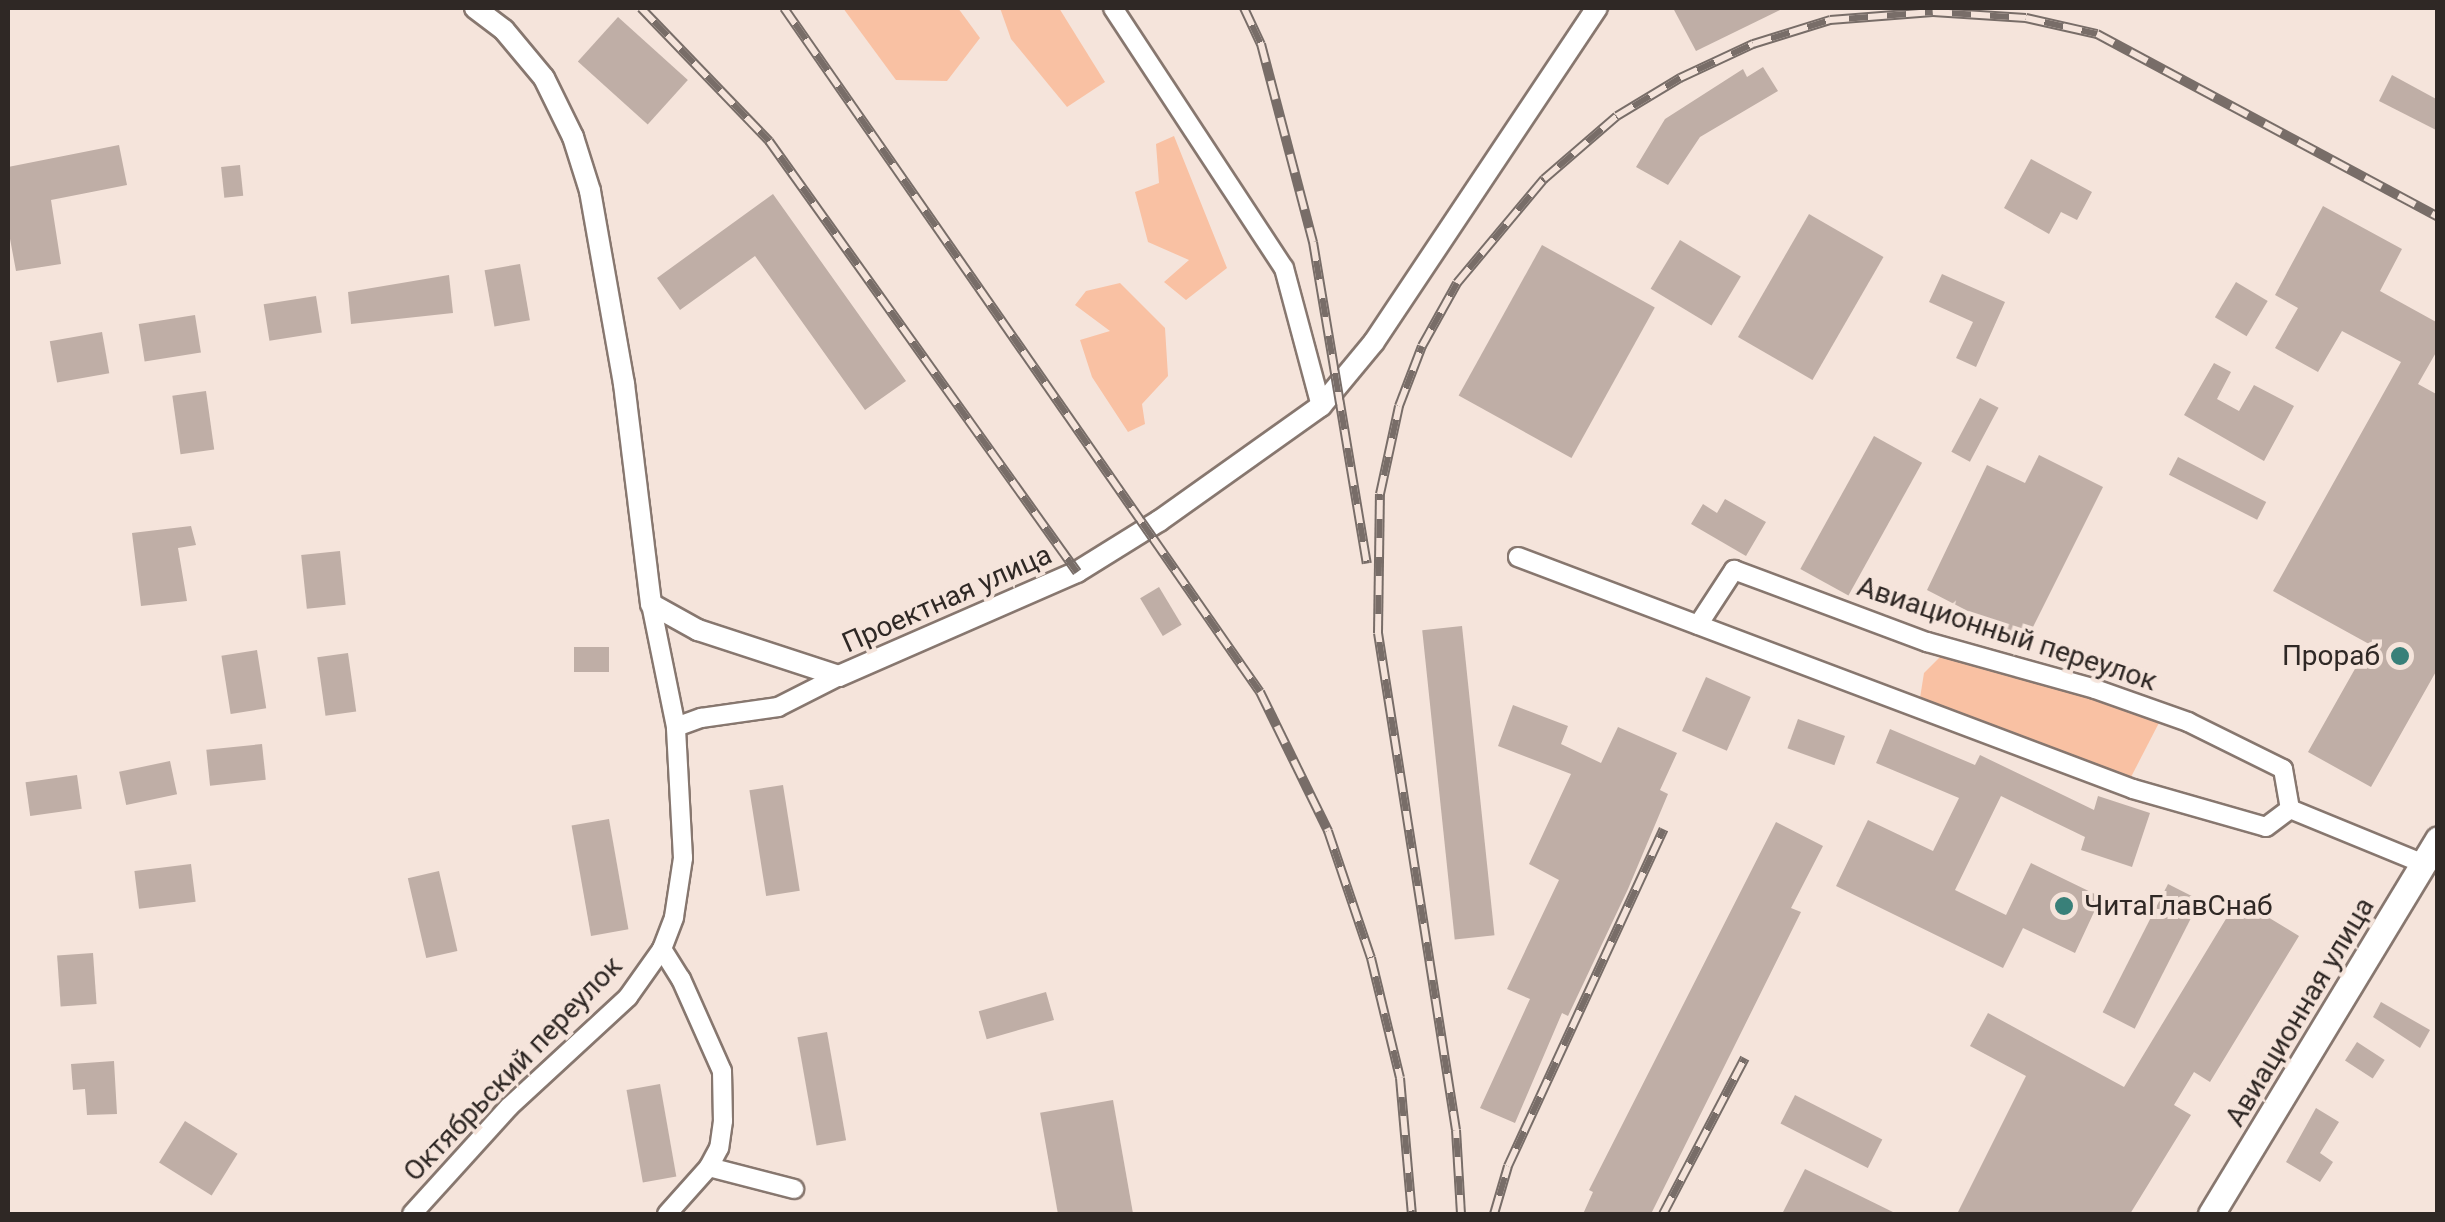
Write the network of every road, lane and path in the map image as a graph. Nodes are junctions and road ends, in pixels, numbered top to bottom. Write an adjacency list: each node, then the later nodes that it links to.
1 (475, 8): 6 (street)
2 (1112, 8): 4 (street)
3 (1597, 8): 4 (street, Проектная улица)
4 (1320, 406): 8 (street, Проектная улица)
5 (1518, 556): 7 (street)
6 (652, 604): 8 (street, Проектная улица); 9 (street, Октябрьский переулок)
7 (1698, 625): 10 (street); 10 (street, Авиационный переулок)
8 (839, 676): 9 (street)
9 (676, 728): 13 (street, Октябрьский переулок)
10 (2290, 809): 12 (street)
11 (2438, 839): 12 (main road, Авиационная улица)
12 (2424, 864): 18 (main road, Авиационная улица)
13 (662, 950): 14 (street); 16 (street, Октябрьский переулок)
14 (709, 1167): 15 (street); 17 (street)
15 (794, 1189)
16 (412, 1214)
17 (668, 1214)
18 (2212, 1214)

